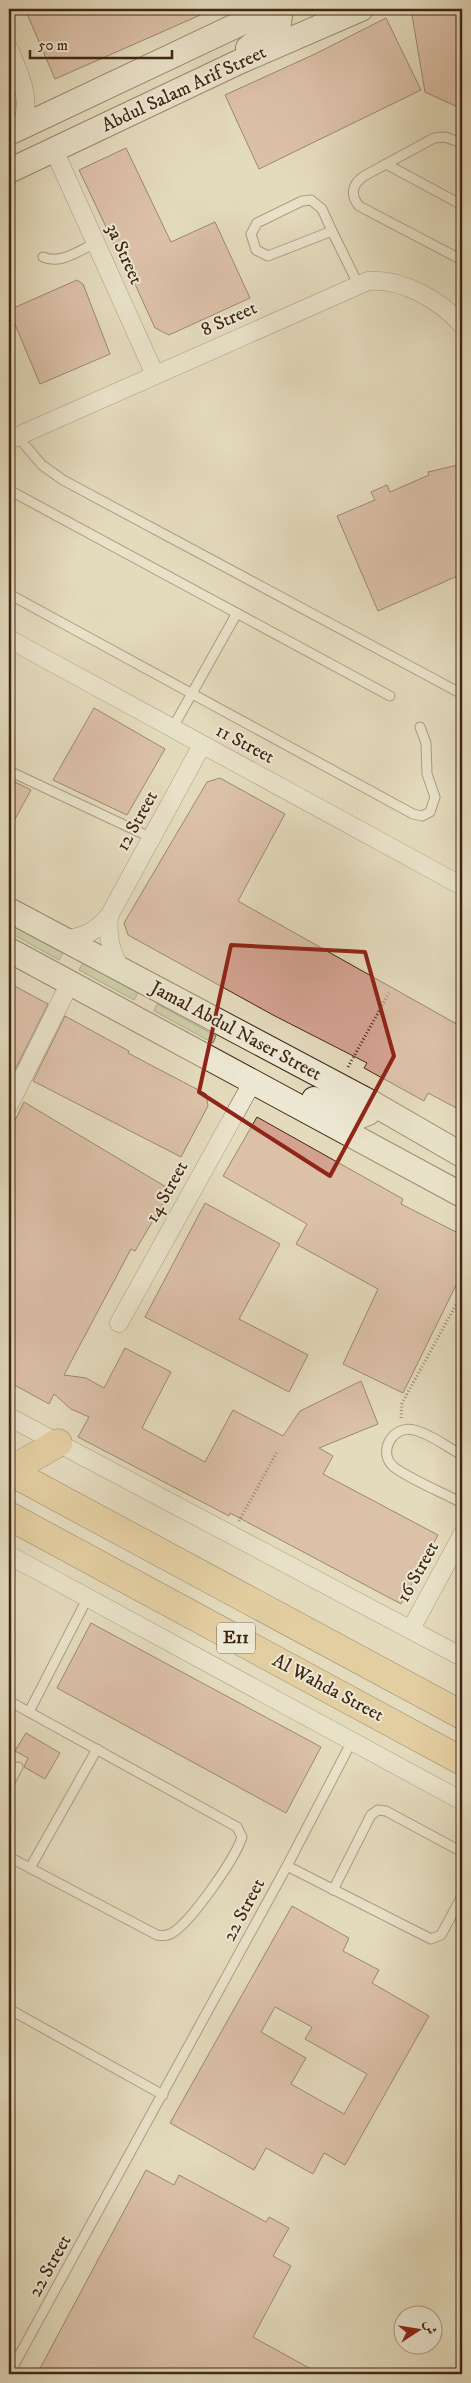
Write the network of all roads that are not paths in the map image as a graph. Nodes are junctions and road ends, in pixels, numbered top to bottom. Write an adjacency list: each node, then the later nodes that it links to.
1 (271, 9): 4 (street, Abdul Salam Arif Street)
2 (281, 9): 6 (street)
3 (361, 9): 6 (street, Abdul Salam Arif Street)
4 (245, 14): 7 (street, Abdul Salam Arif Street)
5 (9, 49): 7 (street)
6 (241, 60): 9 (street, Abdul Salam Arif Street)
7 (16, 130)
8 (462, 144): 10 (lane)
9 (54, 150): 11 (street, Abdul Salam Arif Street); 14 (street, 3a Street)
10 (386, 164): 12 (lane); 16 (lane)
11 (9, 171)
12 (462, 205)
13 (332, 231): 13 (lane); 17 (lane)
14 (96, 243): 15 (lane); 19 (street, 3a Street)
15 (43, 257)
16 (462, 260)
17 (358, 284): 18 (street, 8 Street); 19 (street, 8 Street)
18 (462, 325)
19 (155, 374): 20 (street, 8 Street)
20 (13, 438): 26 (lane)
21 (9, 490): 23 (lane)
22 (9, 594): 25 (lane)
23 (237, 613): 25 (lane); 27 (lane)
24 (9, 639): 29 (street, 11 Street)
25 (192, 693): 28 (lane); 29 (lane)
26 (462, 694)
27 (390, 696)
28 (420, 727)
29 (172, 729): 30 (street, 11 Street)
30 (202, 745): 32 (street, 12 Street); 33 (street, 11 Street)
31 (9, 771): 32 (lane)
32 (152, 838): 35 (street, 12 Street)
33 (462, 886)
34 (9, 910): 36 (street, Jamal Abdul Naser Street)
35 (109, 916): 36 (street, 12 Street); 38 (street)
36 (64, 939): 38 (street, Jamal Abdul Naser Street)
37 (9, 950): 39 (street, Jamal Abdul Naser Street)
38 (122, 971): 43 (street, Jamal Abdul Naser Street)
39 (70, 983): 40 (street, Jamal Abdul Naser Street); 41 (street)
40 (253, 1081): 42 (street, Jamal Abdul Naser Street); 46 (street, 14 Street)
41 (11, 1096)
42 (288, 1100): 43 (street); 45 (street, Jamal Abdul Naser Street)
43 (372, 1103): 44 (street, Jamal Abdul Naser Street)
44 (462, 1155)
45 (462, 1195)
46 (118, 1323)
47 (9, 1417): 48 (street)
48 (58, 1443): 50 (highway); 56 (street)
49 (462, 1455): 51 (lane)
50 (9, 1471): 60 (highway, Al Wahda Street / E11)
51 (462, 1504)
52 (9, 1516): 63 (highway, Al Wahda Street / E11)
53 (462, 1535): 56 (street, 16 Street)
54 (11, 1559): 55 (street)
55 (88, 1597): 59 (lane); 61 (street)
56 (411, 1629): 57 (street)
57 (462, 1656)
58 (9, 1701): 59 (lane)
59 (29, 1712): 62 (lane)
60 (462, 1715)
61 (352, 1741): 66 (street); 69 (lane, 22 Street)
62 (97, 1749): 70 (lane); 70 (lane)
63 (462, 1761)
64 (18, 1767): 65 (lane)
65 (9, 1784)
66 (462, 1801)
67 (462, 1852): 71 (lane)
68 (9, 1857): 70 (lane)
69 (287, 1866): 71 (lane); 74 (lane, 22 Street)
70 (30, 1868)
71 (333, 1890): 72 (lane)
72 (462, 1896)
73 (9, 2010): 74 (lane)
74 (163, 2095): 76 (lane, 22 Street)
75 (462, 2371): 77 (lane)
76 (9, 2374)
77 (460, 2374)

